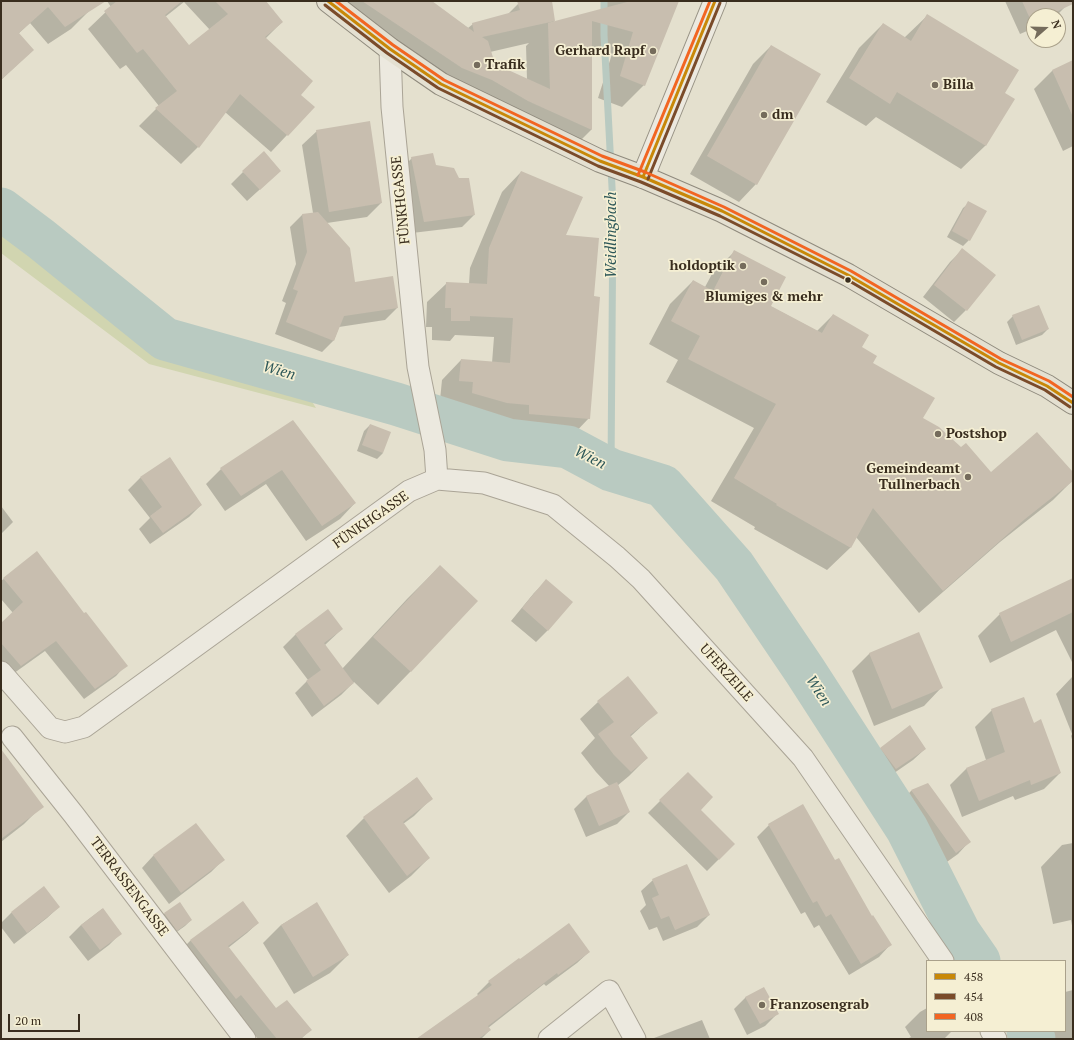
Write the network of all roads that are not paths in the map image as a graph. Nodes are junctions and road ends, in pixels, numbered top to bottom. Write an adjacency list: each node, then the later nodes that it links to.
1 (328, 1): 3 (main road)
2 (715, 1): 4 (main road)
3 (390, 49): 4 (main road); 6 (street, FÜNKHGASSE)
4 (643, 177): 5 (main road)
5 (1073, 403)
6 (437, 479): 7 (street, FÜNKHGASSE); 9 (street, UFERZEILE)
7 (1, 672)
8 (12, 737): 10 (street, TERRASSENGASSE)
9 (942, 960)
10 (246, 1039)
11 (549, 1039): 12 (street)
12 (635, 1039)

